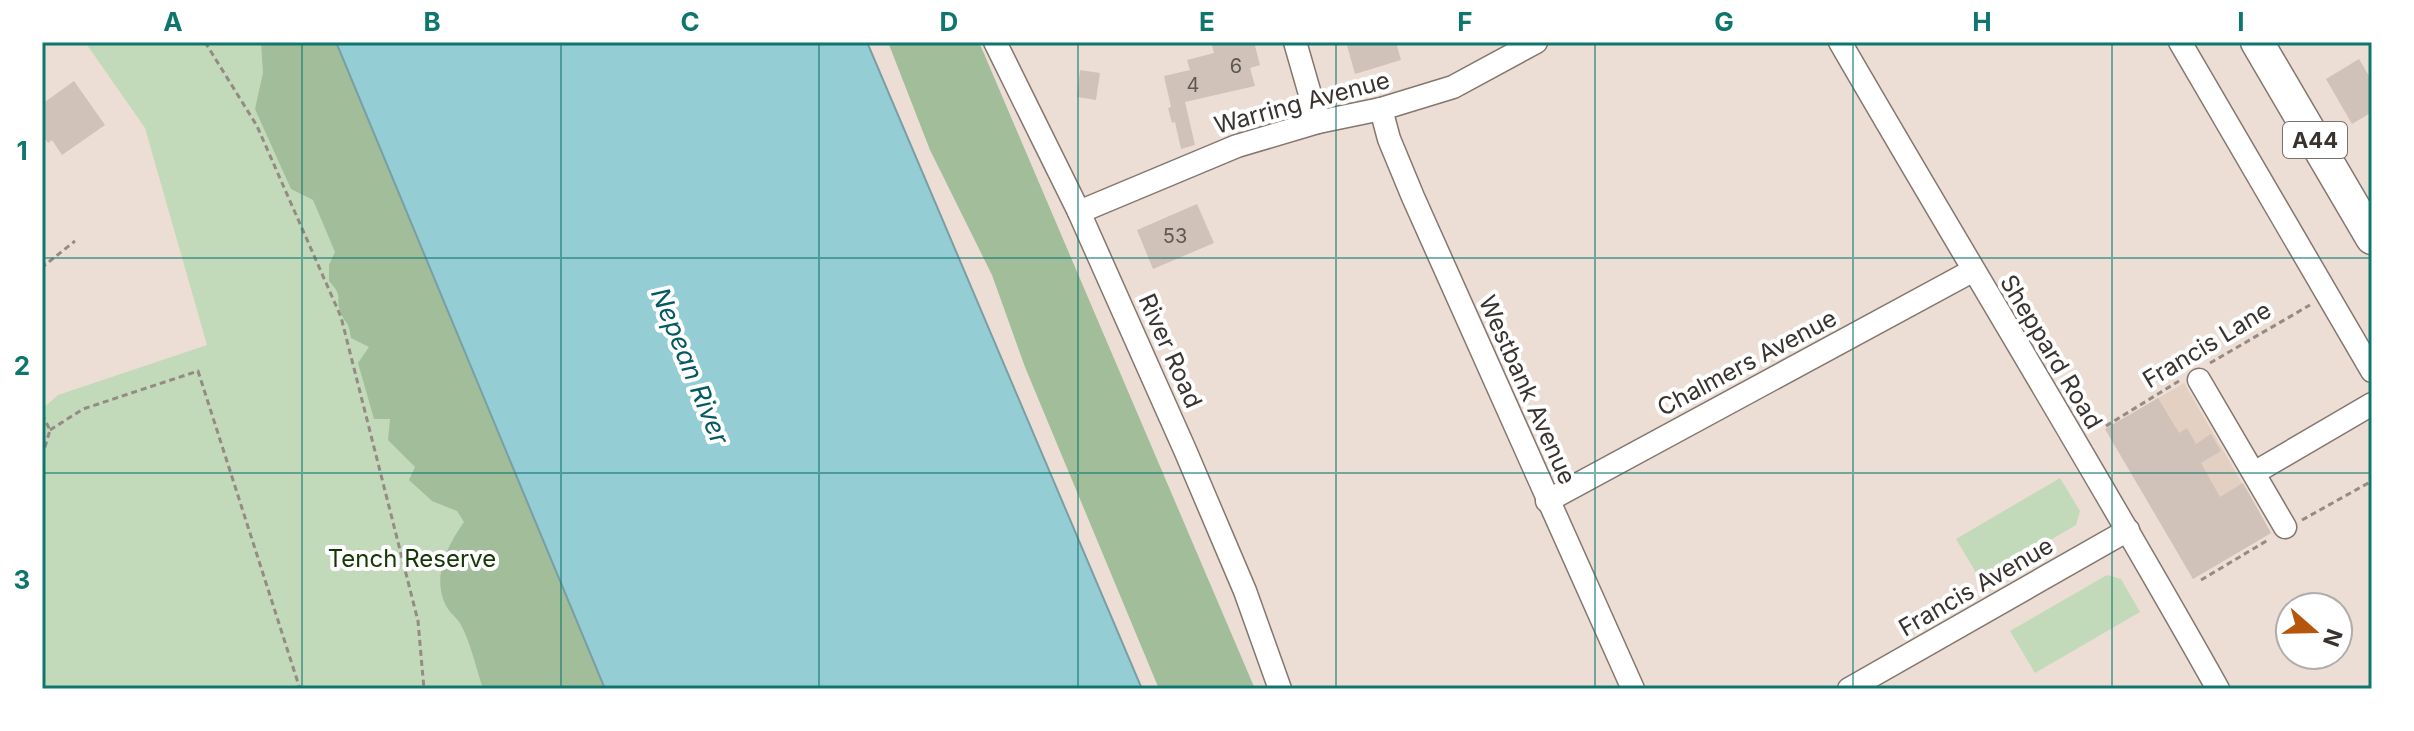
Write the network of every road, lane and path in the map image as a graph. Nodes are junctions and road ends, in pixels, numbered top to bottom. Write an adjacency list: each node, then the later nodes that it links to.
1 (205, 42): 28 (path)
2 (995, 42): 10 (street, River Road)
3 (1295, 42): 9 (street)
4 (1536, 42): 8 (street, Warring Avenue)
5 (1840, 42): 14 (street, Sheppard Road)
6 (2180, 42): 15 (street)
7 (2257, 42): 11 (highway, A44)
8 (1381, 109): 9 (street, Warring Avenue); 24 (street, Westbank Avenue)
9 (1318, 122): 10 (street, Warring Avenue)
10 (1079, 212): 29 (street, River Road)
11 (2372, 238)
12 (75, 241): 13 (path)
13 (42, 261)
14 (1972, 271): 24 (street, Chalmers Avenue); 26 (street, Sheppard Road)
15 (2327, 295): 16 (street); 17 (path, Francis Lane)
16 (2372, 371)
17 (2198, 374): 20 (path, Francis Lane); 23 (street)
18 (2372, 404): 23 (street)
19 (42, 414): 21 (path)
20 (2106, 426)
21 (50, 430): 22 (path); 27 (path)
22 (42, 457)
23 (2254, 473): 25 (street)
24 (1547, 501): 30 (street, Westbank Avenue)
25 (2285, 527)
26 (2128, 530): 31 (street, Francis Avenue); 32 (street, Sheppard Road)
27 (300, 689)
28 (424, 689)
29 (1280, 689)
30 (1633, 689)
31 (1849, 689)
32 (2218, 689)

